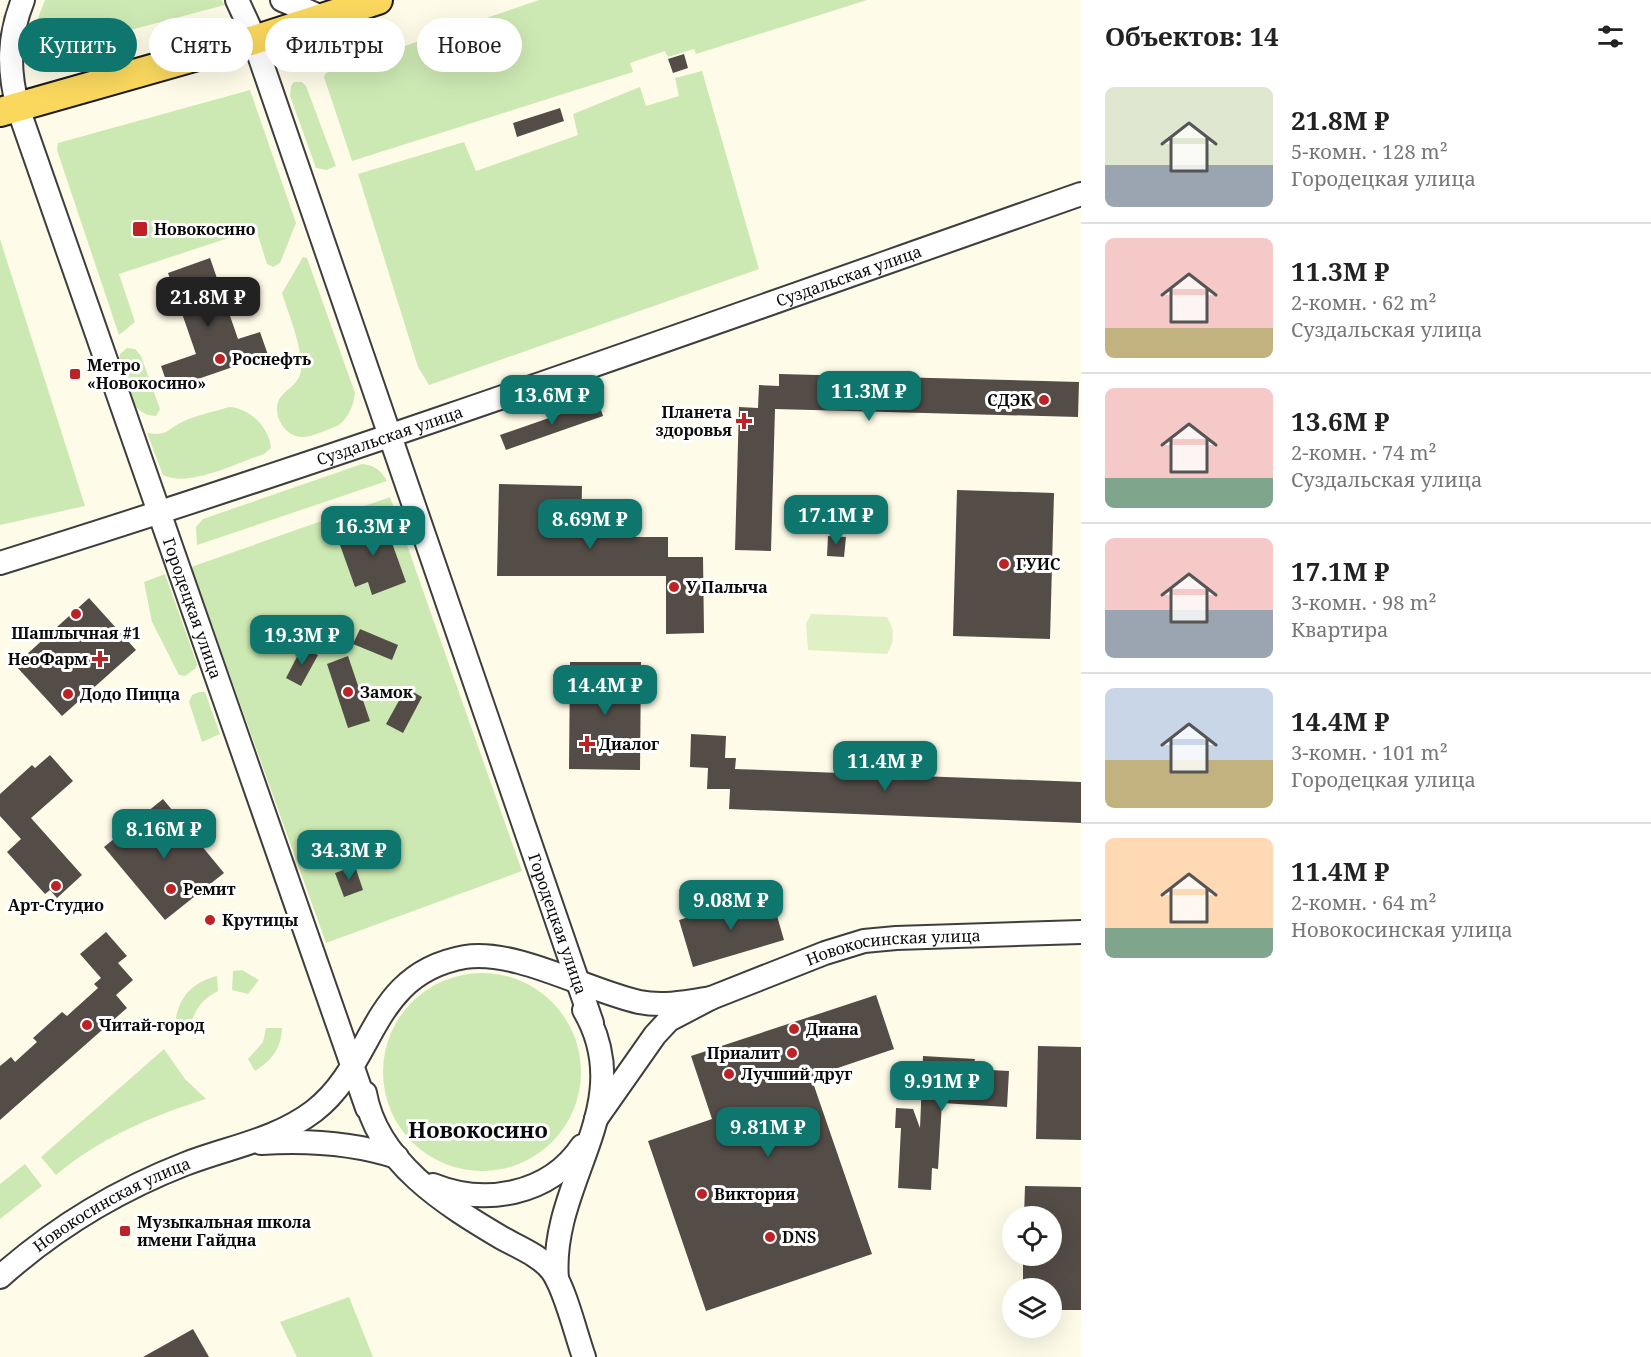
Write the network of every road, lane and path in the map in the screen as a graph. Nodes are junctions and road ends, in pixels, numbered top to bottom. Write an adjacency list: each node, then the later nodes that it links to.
1 (237, 0): 8 (street, Городецкая улица)
2 (282, 0): 5 (street)
3 (378, 0): 5 (main road)
4 (21, 6): 7 (street); 9 (street, Городецкая улица)
5 (324, 18)
6 (265, 37): 8 (main road)
7 (0, 38)
8 (254, 40): 9 (main road); 11 (street, Городецкая улица)
9 (9, 110): 12 (street, Городецкая улица)
10 (1081, 194): 11 (street, Суздальская улица)
11 (389, 436): 12 (street, Суздальская улица); 16 (street, Городецкая улица)
12 (159, 514): 13 (street, Суздальская улица); 20 (street, Городецкая улица)
13 (0, 563)
14 (1081, 932): 17 (street, Новокосинская улица)
15 (535, 967): 16 (street); 18 (street); 19 (street)
16 (580, 985): 17 (street); 19 (street, Городецкая улица)
17 (711, 998): 22 (street)
18 (379, 1016): 20 (street); 21 (street)
19 (592, 1023): 22 (street, Городецкая улица)
20 (353, 1064): 21 (street, Городецкая улица); 23 (street)
21 (367, 1108): 24 (street)
22 (594, 1125): 25 (street); 27 (street)
23 (233, 1148): 24 (street); 26 (street, Новокосинская улица)
24 (397, 1157): 25 (street)
25 (413, 1174): 27 (street)
26 (0, 1277)
27 (557, 1279): 28 (street)
28 (584, 1357)

